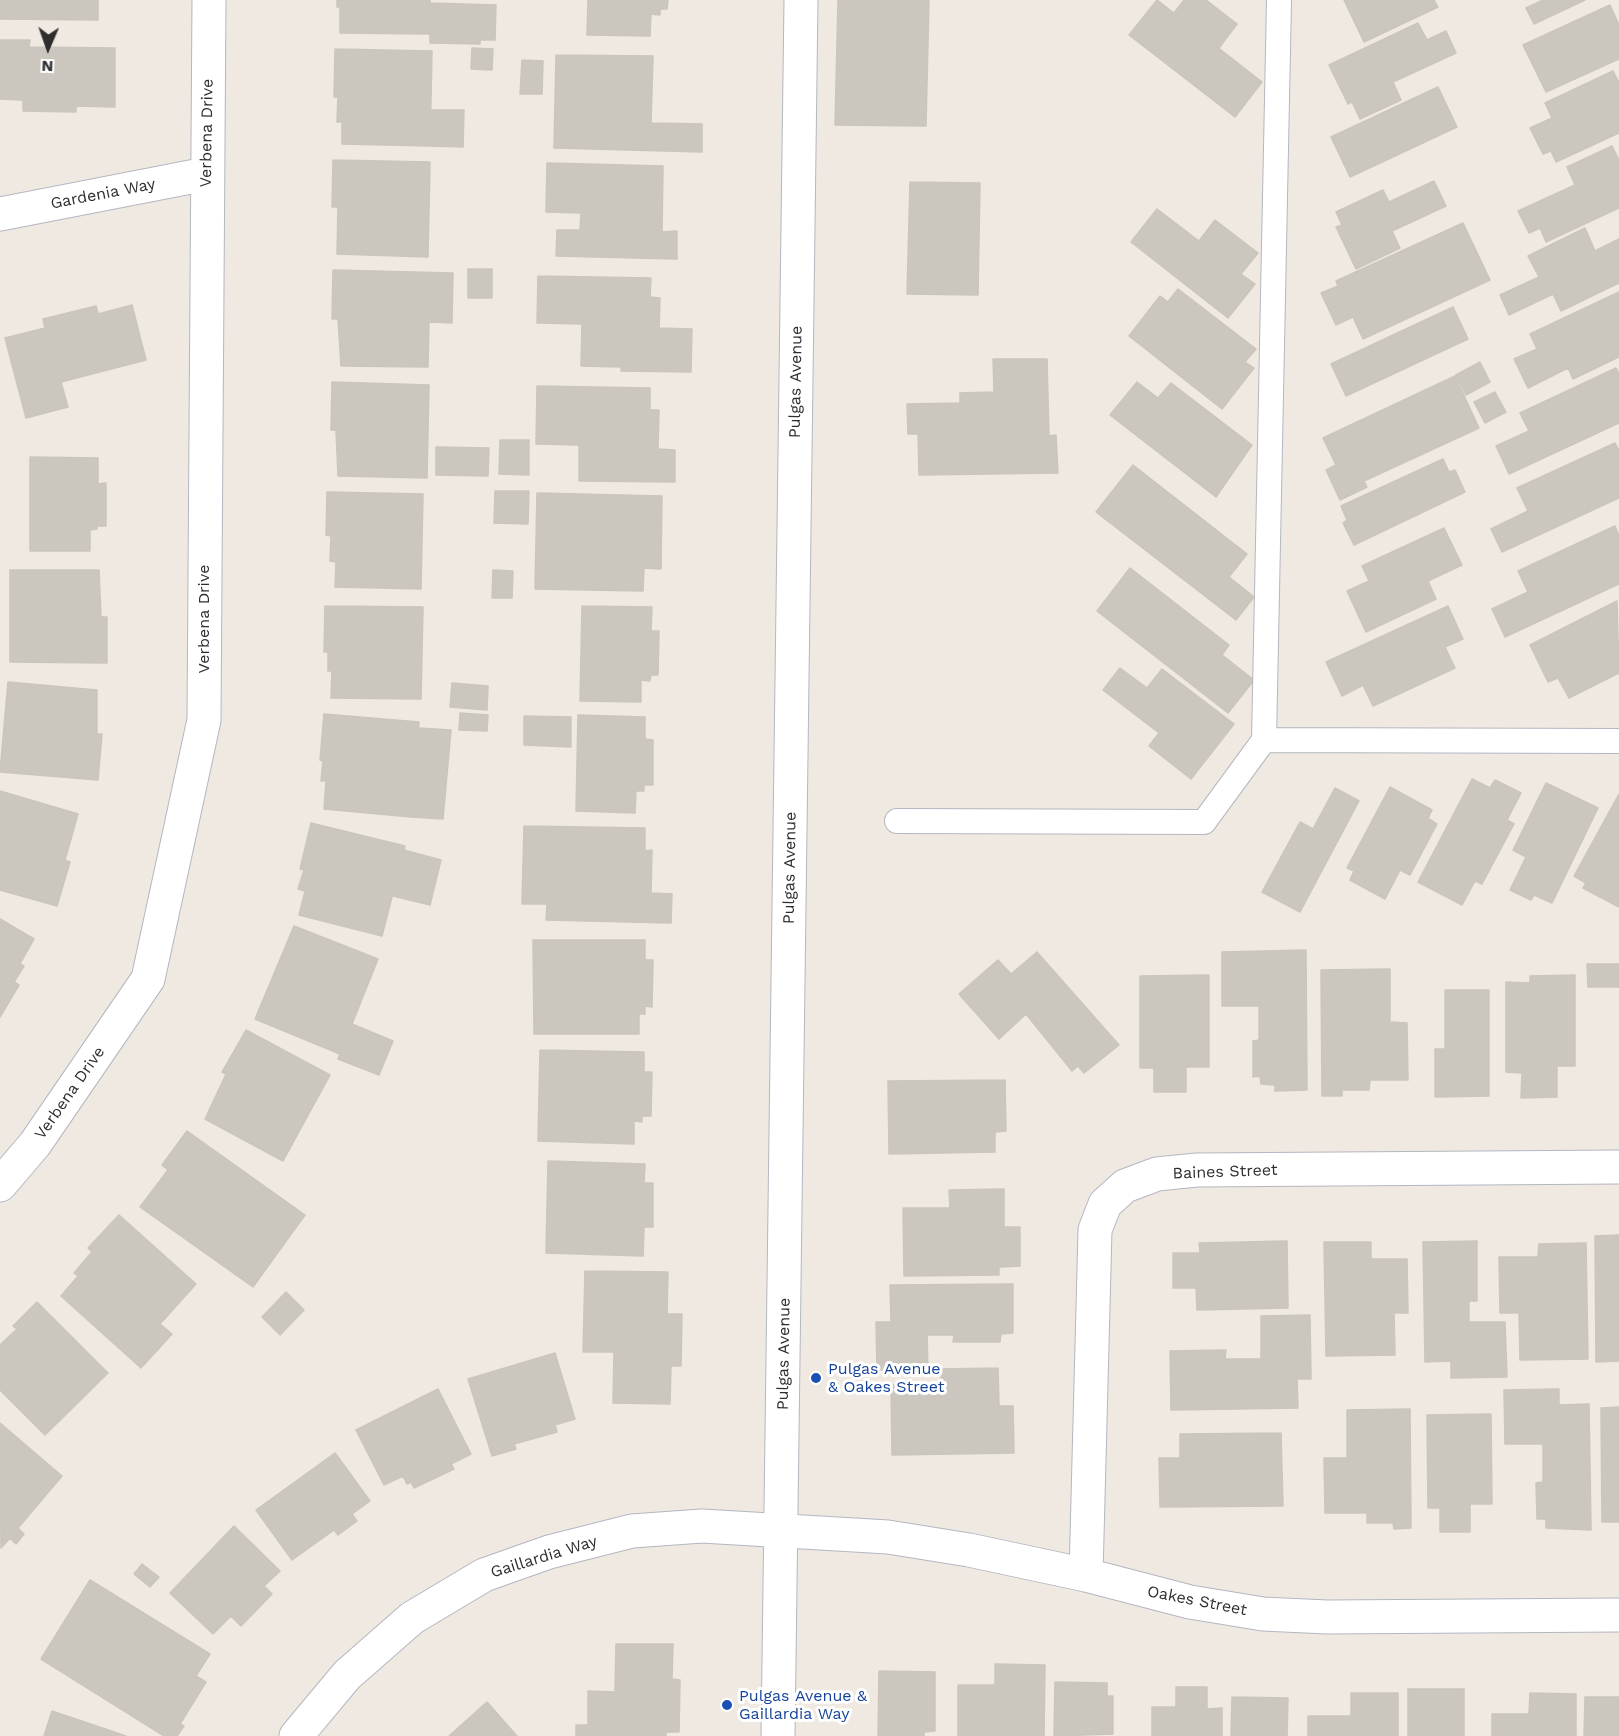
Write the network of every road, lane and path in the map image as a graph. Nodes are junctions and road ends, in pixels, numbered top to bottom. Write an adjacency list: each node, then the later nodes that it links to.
1 (209, 0): 4 (street, Verbena Drive)
2 (801, 0): 11 (street, Pulgas Avenue)
3 (1279, 0): 6 (lane)
4 (206, 174): 5 (street, Gardenia Way); 10 (street, Verbena Drive)
5 (0, 214)
6 (1264, 740): 7 (lane); 8 (lane)
7 (1619, 741)
8 (897, 821)
9 (1619, 1167): 12 (street, Baines Street)
10 (0, 1185)
11 (781, 1529): 12 (street, Oakes Street); 14 (street, Gaillardia Way); 15 (street, Pulgas Avenue)
12 (1086, 1575): 13 (street, Oakes Street)
13 (1619, 1615)
14 (296, 1736)
15 (777, 1736)

